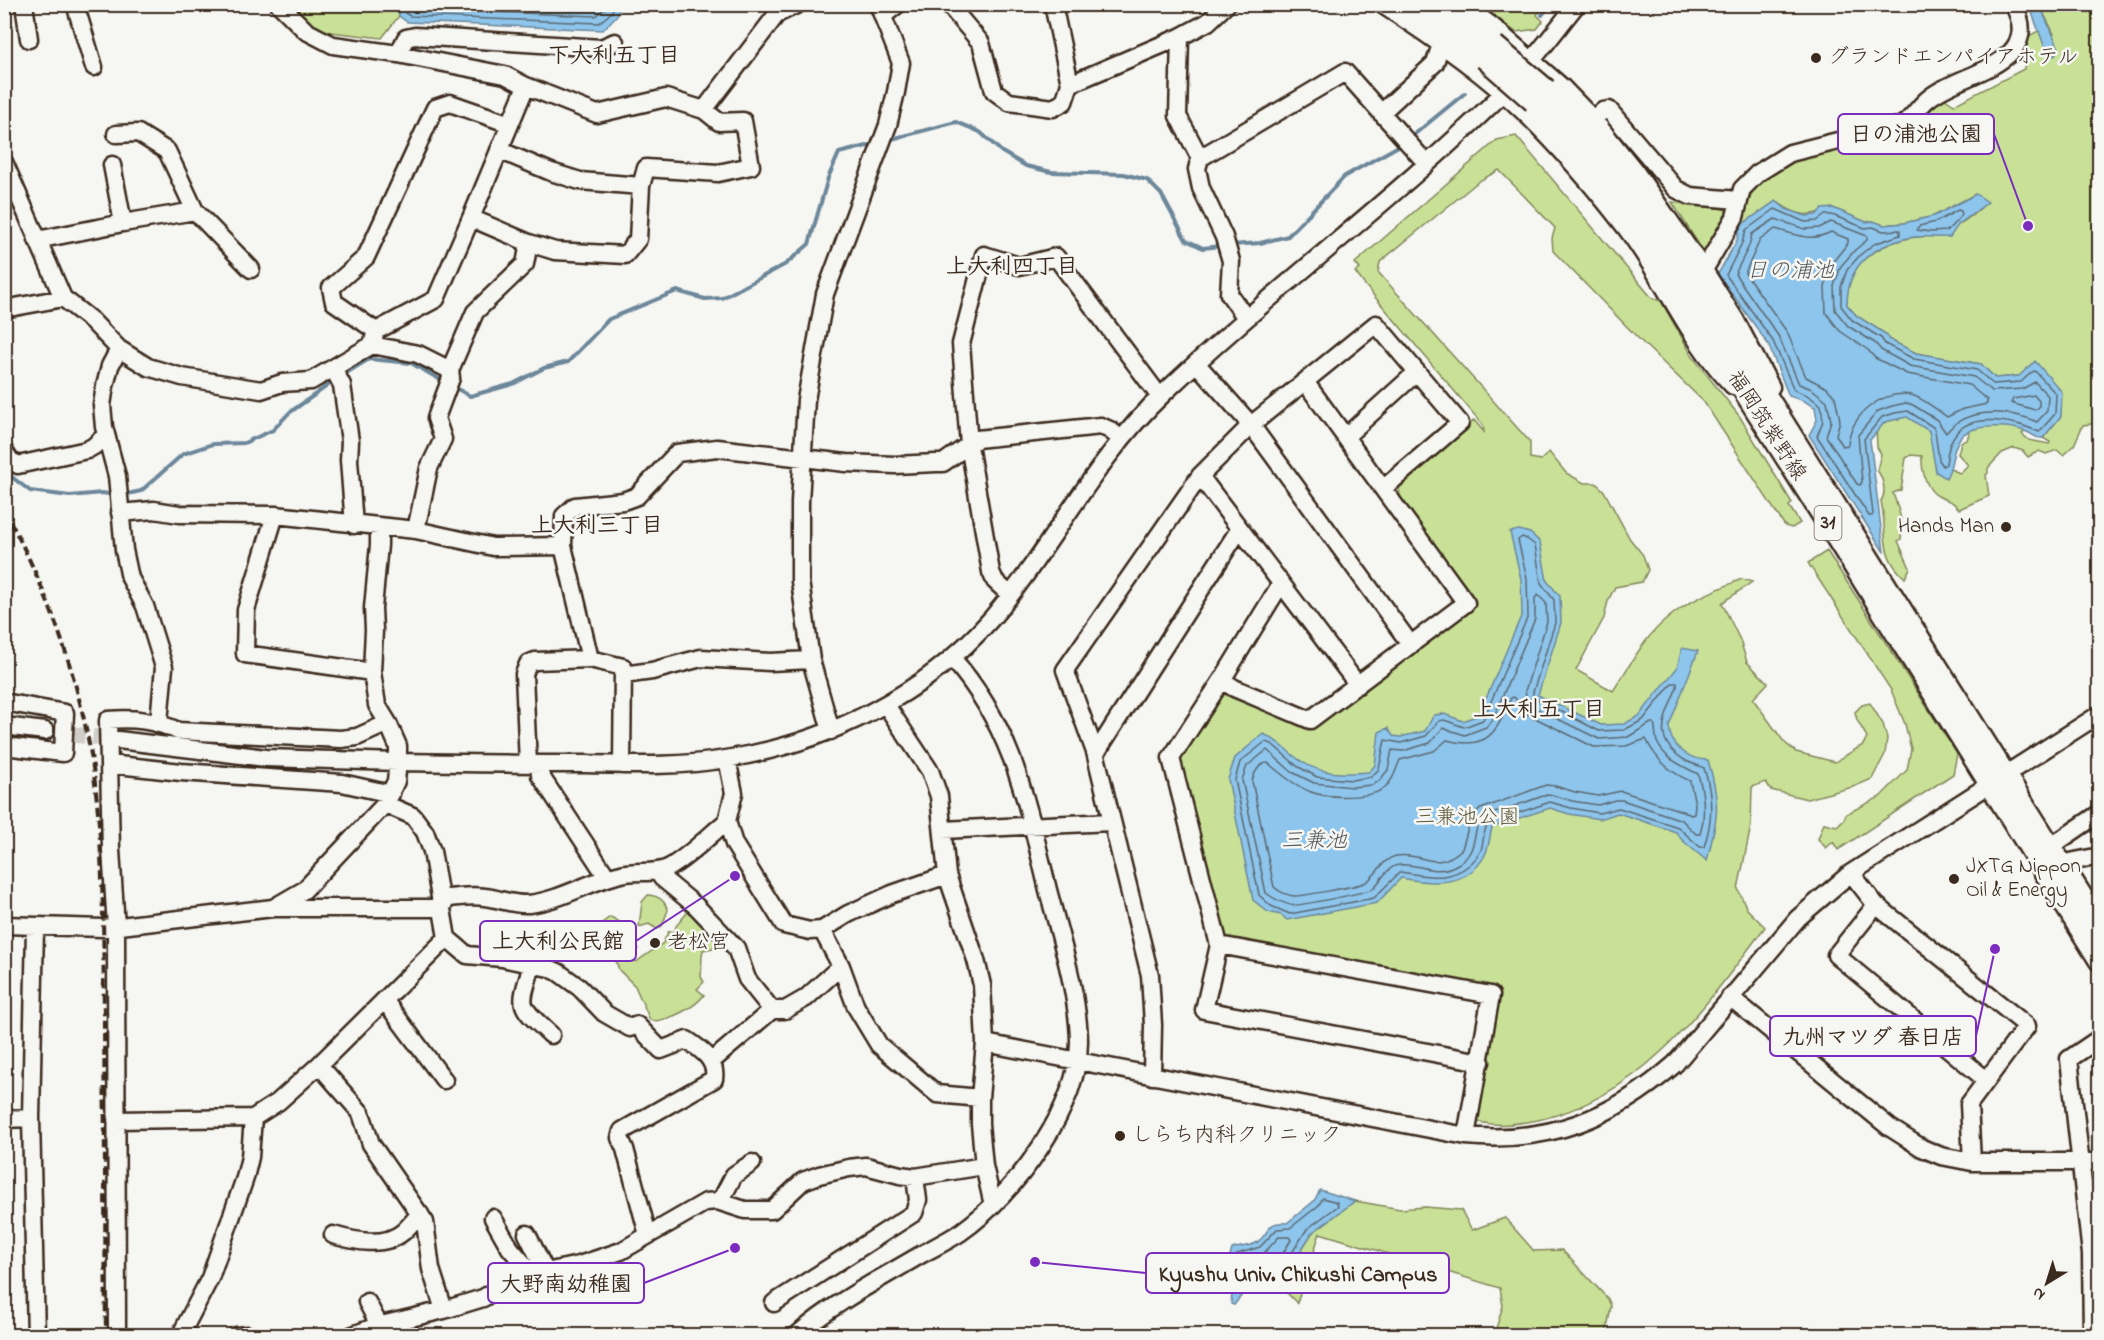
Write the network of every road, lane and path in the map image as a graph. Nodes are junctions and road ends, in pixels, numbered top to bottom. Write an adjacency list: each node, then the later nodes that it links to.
1 (24, 4): 17 (street)
2 (279, 4): 21 (street)
3 (798, 4): 28 (street)
4 (898, 4): 15 (street)
5 (948, 4): 24 (street)
6 (1053, 4): 24 (street)
7 (1227, 4): 16 (street)
8 (1381, 4): 19 (street)
9 (1410, 4): 20 (main road, 福岡筑紫野線 / 31)
10 (1440, 4): 20 (main road, 福岡筑紫野線 / 31)
11 (1462, 4): 22 (street)
12 (1577, 4): 22 (street)
13 (2013, 4): 39 (street)
14 (80, 7): 23 (street)
15 (880, 10): 66 (street)
16 (1180, 37): 24 (street); 34 (street)
17 (29, 39)
18 (615, 42): 21 (street)
19 (1441, 44): 26 (street); 29 (street)
20 (1490, 52): 27 (main road, 福岡筑紫野線 / 31, bridge)
21 (398, 54): 25 (street)
22 (1532, 59): 26 (street); 30 (street)
23 (94, 67)
24 (1070, 84)
25 (526, 86): 28 (street); 31 (street)
26 (1503, 94): 36 (street); 58 (street)
27 (1540, 95): 58 (main road, 福岡筑紫野線 / 31); 60 (main road, 福岡筑紫野線 / 31)
28 (704, 110): 38 (street)
29 (1381, 113): 34 (street); 36 (street)
30 (1591, 121): 39 (street); 46 (street)
31 (510, 124): 33 (street); 50 (street)
32 (116, 134): 40 (street)
33 (499, 150): 38 (street); 41 (street)
34 (1200, 158): 49 (street)
35 (4, 162): 43 (street)
36 (1427, 164): 49 (street)
37 (112, 165): 42 (street)
38 (641, 186): 44 (street)
39 (1738, 200): 46 (street)
40 (195, 211): 42 (street); 45 (street)
41 (471, 218): 44 (street); 50 (street)
42 (123, 223): 43 (street)
43 (37, 240): 47 (street)
44 (529, 243): 55 (street)
45 (252, 269)
46 (1704, 270): 60 (street)
47 (63, 298): 48 (street); 51 (street)
48 (4, 309)
49 (1246, 318): 52 (street)
50 (374, 338): 53 (street); 55 (street)
51 (119, 349): 53 (street); 61 (street)
52 (1196, 363): 57 (street); 59 (street)
53 (333, 368): 71 (street)
54 (1417, 372): 56 (street); 62 (street); 68 (street)
55 (450, 374): 73 (street)
56 (1306, 383): 59 (street); 62 (street)
57 (1160, 397): 63 (street); 64 (street)
58 (1753, 406): 102 (main road, 福岡筑紫野線 / 31)
59 (1251, 425): 67 (street); 78 (street)
60 (1789, 433): 102 (main road, 福岡筑紫野線 / 31)
61 (106, 435): 65 (street); 69 (street)
62 (1345, 437): 68 (street)
63 (1121, 439): 64 (street); 77 (street)
64 (969, 445): 66 (street); 77 (street)
65 (4, 451)
66 (803, 459): 75 (street); 81 (street)
67 (1200, 476): 74 (street); 96 (street)
68 (1384, 488): 78 (street)
69 (120, 513): 70 (street); 89 (street)
70 (276, 515): 71 (street); 82 (street)
71 (354, 525): 72 (street)
72 (379, 527): 73 (street); 82 (street)
73 (416, 531): 75 (street)
74 (1240, 531): 76 (street); 96 (street)
75 (562, 546): 80 (street)
76 (1282, 585): 84 (street); 85 (street)
77 (1010, 596): 79 (street)
78 (1411, 645): 85 (street)
79 (952, 658): 87 (street); 107 (street)
80 (590, 659): 83 (street); 100 (street)
81 (812, 660): 83 (street); 93 (street)
82 (372, 672): 90 (street)
83 (623, 675): 101 (street)
84 (1222, 680): 85 (street); 125 (street)
85 (1358, 685)
86 (4, 702): 95 (street)
87 (886, 705): 93 (street); 108 (street)
88 (2098, 720): 102 (street)
89 (159, 722): 90 (street); 99 (street)
90 (388, 723): 98 (street)
91 (4, 726): 92 (street)
92 (45, 731)
93 (831, 731): 97 (street)
94 (118, 740): 98 (street)
95 (4, 746)
96 (1095, 752): 106 (street)
97 (727, 759): 101 (street); 105 (street)
98 (398, 762): 100 (street); 103 (street)
99 (109, 764): 103 (street); 122 (street)
100 (534, 764): 101 (street); 115 (street)
101 (622, 765)
102 (1997, 779): 109 (main road, 福岡筑紫野線 / 31); 113 (street); 126 (main road, 福岡筑紫野線 / 31)
103 (388, 799): 117 (street); 118 (street)
104 (2100, 813): 109 (street)
105 (727, 821): 112 (street); 123 (street)
106 (1111, 822): 107 (street); 139 (street)
107 (1032, 825): 108 (street); 136 (street)
108 (943, 830): 114 (street)
109 (2050, 848): 120 (main road, 福岡筑紫野線 / 31)
110 (2100, 856): 111 (street)
111 (2070, 862)
112 (658, 872): 115 (street); 131 (street)
113 (1851, 873): 116 (street); 129 (street)
114 (948, 875): 123 (street); 134 (street)
115 (607, 877): 118 (street)
116 (1876, 905): 140 (street); 140 (street)
117 (273, 908): 118 (street); 122 (street)
118 (441, 908): 124 (street)
119 (4, 925): 121 (street)
120 (2100, 926)
121 (34, 927): 122 (street); 143 (street)
122 (117, 927): 146 (street)
123 (822, 930): 128 (street)
124 (447, 938): 127 (street); 130 (street)
125 (1218, 945): 137 (street); 137 (street)
126 (2100, 960)
127 (532, 965): 132 (street); 135 (street)
128 (840, 966): 131 (street); 142 (street)
129 (1730, 997): 147 (street); 148 (street)
130 (385, 1001): 138 (street); 141 (street)
131 (772, 1010): 135 (street)
132 (551, 1035)
133 (2100, 1038): 149 (street)
134 (985, 1043): 136 (street); 142 (street)
135 (712, 1061): 159 (street)
136 (1077, 1061): 139 (street); 155 (street)
137 (1481, 1062): 147 (street)
138 (319, 1065): 144 (street); 156 (street)
139 (1152, 1077): 147 (street)
140 (1985, 1079): 148 (street)
141 (444, 1080)
142 (980, 1098): 152 (street)
143 (31, 1118): 145 (street); 166 (street)
144 (253, 1118): 146 (street); 168 (street)
145 (4, 1119)
146 (116, 1120): 167 (street)
147 (1466, 1136)
148 (1972, 1162): 149 (street)
149 (2082, 1162): 150 (street); 173 (street)
150 (2100, 1162)
151 (752, 1163): 154 (street)
152 (984, 1166): 153 (street); 155 (street)
153 (915, 1176): 154 (street); 163 (street)
154 (720, 1202): 159 (street)
155 (993, 1204): 172 (street)
156 (420, 1214): 160 (street); 164 (street)
157 (493, 1218): 161 (street)
158 (526, 1234): 161 (street)
159 (648, 1234): 161 (street)
160 (333, 1236)
161 (539, 1274): 164 (street)
162 (367, 1302): 165 (street)
163 (774, 1303)
164 (444, 1310): 165 (street)
165 (379, 1325): 171 (street)
166 (36, 1335)
167 (117, 1335)
168 (180, 1335)
169 (236, 1335): 170 (street)
170 (247, 1335)
171 (350, 1335)
172 (796, 1335)
173 (2092, 1335)

